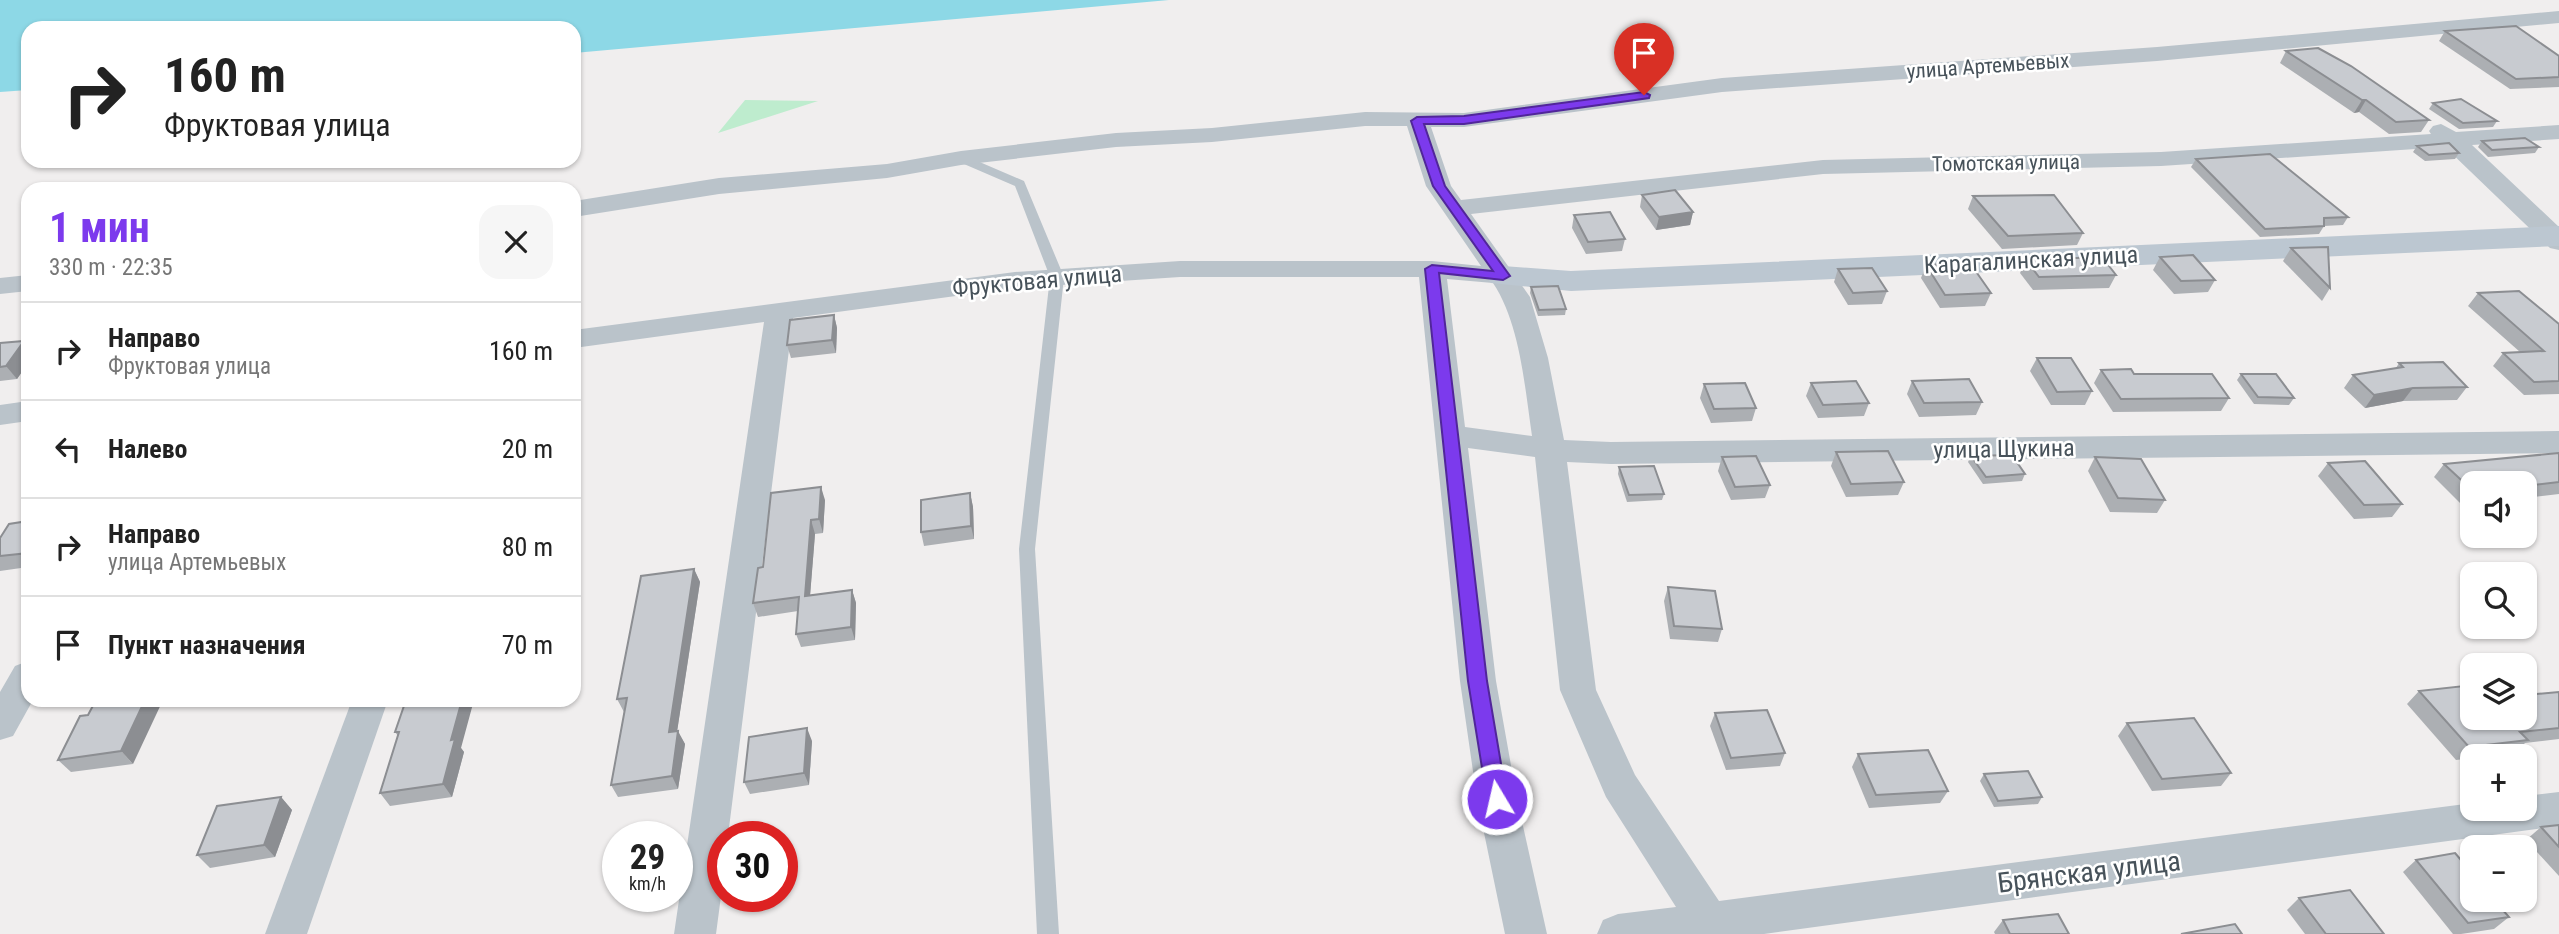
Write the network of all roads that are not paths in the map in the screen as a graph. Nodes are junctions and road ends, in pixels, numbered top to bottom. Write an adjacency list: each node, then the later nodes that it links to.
1 (2559, 17): 2 (street, улица Артемьевых)
2 (2299, 40): 3 (street); 5 (street, улица Артемьевых)
3 (2332, 59)
4 (2424, 118): 7 (street)
5 (1417, 121): 8 (street, улица Артемьевых); 10 (street)
6 (2559, 132): 7 (street, Томотская улица)
7 (2451, 138): 10 (street, Томотская улица); 11 (street)
8 (961, 158): 9 (street, улица Артемьевых); 14 (lane)
9 (581, 208)
10 (1455, 208): 13 (street)
11 (2557, 238): 13 (street, Карагалинская улица)
12 (1432, 269): 13 (street, Фруктовая улица); 14 (street, Фруктовая улица); 21 (street)
13 (1503, 276): 23 (street)
14 (1057, 277): 17 (street, Фруктовая улица); 31 (lane)
15 (21, 284): 16 (street)
16 (0, 286)
17 (780, 310): 18 (street, Фруктовая улица); 30 (street)
18 (581, 338)
19 (21, 412): 20 (street)
20 (0, 415)
21 (1450, 435): 23 (street, улица Щукина); 32 (street)
22 (2559, 442): 23 (street, улица Щукина)
23 (1550, 449): 28 (street)
24 (21, 688): 26 (street)
25 (367, 707): 29 (street)
26 (0, 725)
27 (2559, 809): 28 (street, Брянская улица)
28 (1707, 921): 33 (street, Брянская улица)
29 (286, 934)
30 (695, 934)
31 (1048, 934)
32 (1526, 934)
33 (1618, 934)

